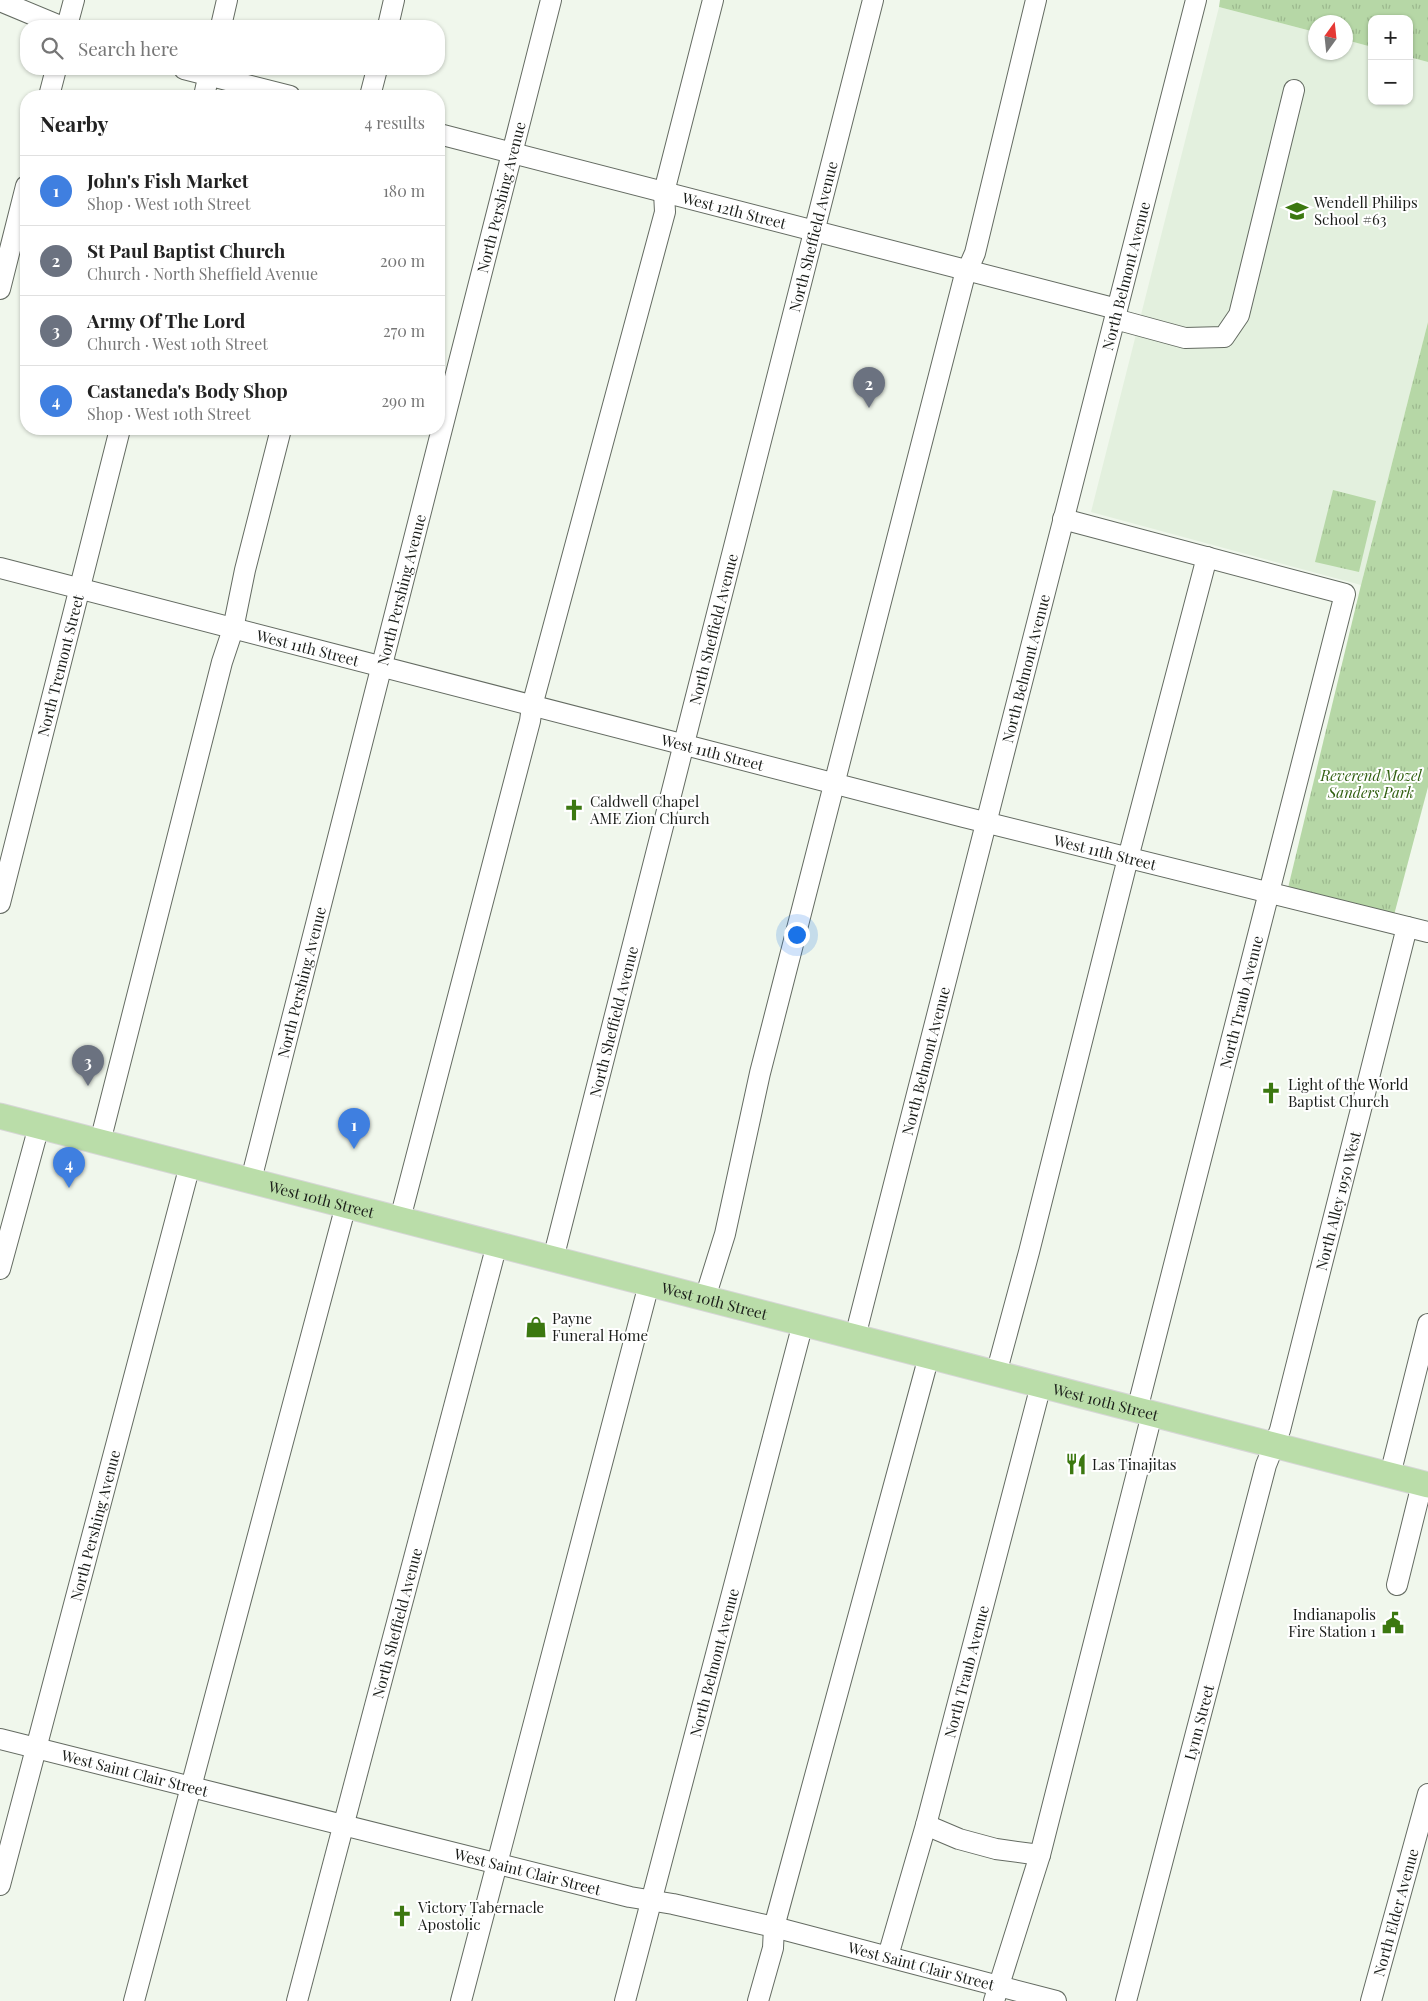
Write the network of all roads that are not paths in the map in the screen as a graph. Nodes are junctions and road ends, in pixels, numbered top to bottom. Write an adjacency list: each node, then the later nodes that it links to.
1 (74, 0): 11 (street)
2 (228, 0): 12 (street)
3 (394, 0): 13 (street)
4 (551, 0): 24 (street, North Pershing Avenue)
5 (713, 0): 25 (street)
6 (873, 0): 27 (street, North Sheffield Avenue)
7 (1036, 0): 28 (street)
8 (1196, 0): 30 (street, North Belmont Avenue)
9 (0, 1): 10 (street)
10 (46, 20)
11 (69, 20)
12 (223, 20)
13 (389, 20)
14 (54, 75): 18 (street)
15 (208, 75): 19 (street)
16 (219, 75): 20 (street)
17 (375, 75): 21 (street)
18 (51, 90)
19 (205, 90)
20 (270, 90)
21 (372, 90)
22 (1294, 90): 30 (street, West 12th Street)
23 (445, 135): 24 (street, West 12th Street)
24 (512, 152): 25 (street, West 12th Street); 31 (street, North Pershing Avenue)
25 (664, 192): 27 (street, West 12th Street); 41 (street)
26 (20, 210): 29 (street)
27 (814, 231): 28 (street, West 12th Street); 42 (street, North Sheffield Avenue)
28 (966, 270): 30 (street, West 12th Street); 43 (street)
29 (0, 290)
30 (1116, 314): 35 (street, North Belmont Avenue)
31 (445, 416)
32 (118, 435): 38 (street, North Tremont Street)
33 (279, 435): 39 (street)
34 (440, 435): 40 (street, North Pershing Avenue)
35 (1063, 520): 36 (street); 44 (street, North Belmont Avenue)
36 (1207, 557): 45 (street); 46 (street, North Traub Avenue)
37 (0, 568): 38 (street, West 11th Street)
38 (80, 589): 39 (street, West 11th Street); 47 (street, North Tremont Street)
39 (233, 629): 40 (street, West 11th Street); 52 (street)
40 (381, 668): 41 (street, West 11th Street); 54 (street, North Pershing Avenue)
41 (532, 706): 42 (street, West 11th Street); 56 (street)
42 (684, 744): 43 (street, West 11th Street); 58 (street, North Sheffield Avenue)
43 (835, 784): 44 (street, West 11th Street); 61 (street)
44 (986, 823): 45 (street, West 11th Street); 64 (street, North Belmont Avenue)
45 (1128, 858): 46 (street, West 11th Street); 67 (street)
46 (1269, 893): 48 (street, West 11th Street); 69 (street, North Traub Avenue)
47 (0, 904)
48 (1407, 927): 49 (street, West 11th Street); 70 (street, North Alley 1950 West)
49 (1428, 932)
50 (0, 1116): 51 (main road, West 10th Street)
51 (39, 1126): 52 (main road, West 10th Street); 59 (street)
52 (100, 1142): 53 (main road, West 10th Street)
53 (190, 1165): 54 (main road, West 10th Street); 75 (street, North Pershing Avenue)
54 (251, 1180): 55 (main road, West 10th Street)
55 (346, 1205): 56 (main road, West 10th Street); 76 (street)
56 (400, 1219): 57 (main road, West 10th Street)
57 (496, 1244): 58 (main road, West 10th Street); 78 (street, North Sheffield Avenue)
58 (554, 1259): 60 (main road, West 10th Street)
59 (0, 1269)
60 (649, 1284): 61 (main road, West 10th Street); 81 (street)
61 (704, 1298): 62 (main road, West 10th Street)
62 (803, 1323): 64 (main road, West 10th Street); 83 (street, North Belmont Avenue)
63 (1428, 1324): 66 (street)
64 (855, 1337): 65 (main road, West 10th Street)
65 (929, 1356): 67 (main road, West 10th Street); 84 (street)
66 (1423, 1362): 71 (street)
67 (996, 1374): 68 (main road, West 10th Street)
68 (1041, 1385): 69 (main road, West 10th Street); 79 (street, North Traub Avenue)
69 (1145, 1412): 70 (main road, West 10th Street); 80 (street, North Traub Avenue)
70 (1274, 1446): 71 (main road, West 10th Street); 93 (street, Lynn Street)
71 (1390, 1475): 72 (main road, West 10th Street)
72 (1425, 1485): 73 (street)
73 (1397, 1585)
74 (0, 1739): 75 (street, West Saint Clair Street)
75 (36, 1748): 76 (street, West Saint Clair Street); 82 (street, North Pershing Avenue)
76 (191, 1787): 78 (street, West Saint Clair Street); 87 (street)
77 (1428, 1794): 94 (street, North Elder Avenue)
78 (344, 1825): 81 (street, West Saint Clair Street); 88 (street, North Sheffield Avenue)
79 (926, 1825): 80 (street); 85 (street, North Traub Avenue)
80 (1040, 1855): 86 (street, North Traub Avenue)
81 (498, 1864): 83 (street, West Saint Clair Street); 89 (street)
82 (0, 1885)
83 (651, 1901): 84 (street, West Saint Clair Street); 90 (street, North Belmont Avenue)
84 (774, 1927): 85 (street, West Saint Clair Street); 91 (street)
85 (888, 1956): 86 (street, West Saint Clair Street)
86 (996, 1993): 92 (street, West Saint Clair Street)
87 (134, 2001)
88 (297, 2001)
89 (462, 2001)
90 (625, 2001)
91 (758, 2001)
92 (1056, 2001)
93 (1126, 2001)
94 (1372, 2001)

